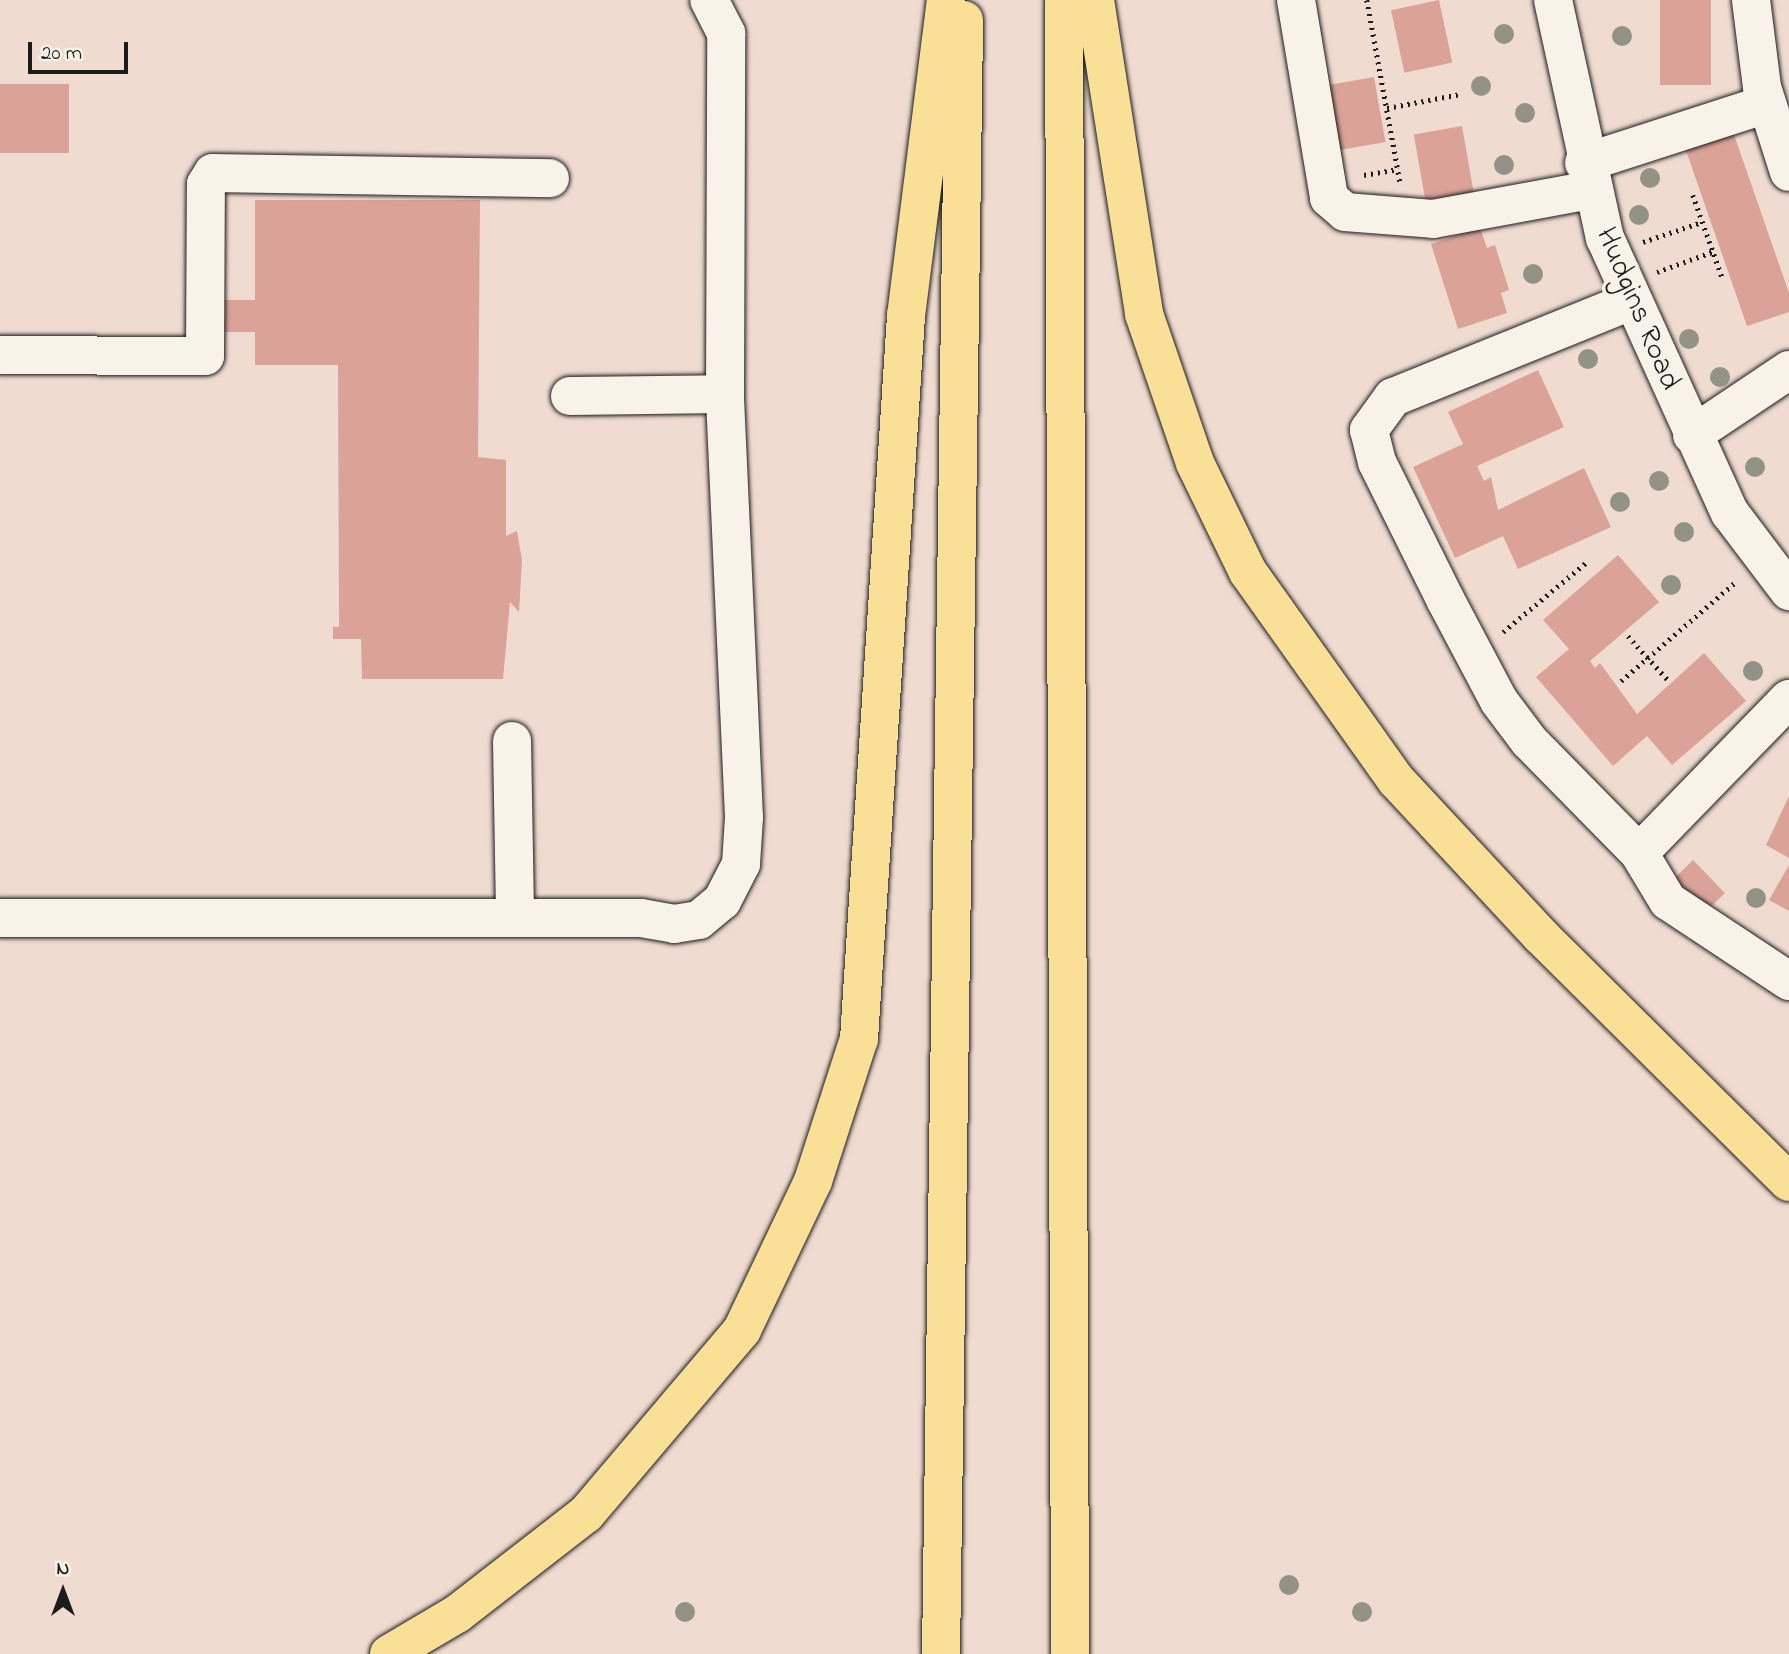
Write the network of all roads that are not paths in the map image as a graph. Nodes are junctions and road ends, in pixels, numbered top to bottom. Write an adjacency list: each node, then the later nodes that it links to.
1 (709, 0): 16 (street)
2 (946, 0): 27 (highway)
3 (964, 0): 28 (highway)
4 (1064, 0): 29 (highway)
5 (1095, 0): 26 (highway)
6 (1297, 0): 11 (street)
7 (1553, 0): 11 (street, Hudgins Road)
8 (1751, 0): 9 (street)
9 (1767, 104): 10 (street); 11 (street)
10 (1789, 172)
11 (1588, 177): 13 (street, Hudgins Road)
12 (550, 178): 14 (street)
13 (1622, 279): 18 (street, Hudgins Road); 22 (street)
14 (0, 355)
15 (1789, 370): 18 (street)
16 (725, 394): 17 (street); 23 (street)
17 (570, 396)
18 (1692, 435): 19 (street, Hudgins Road)
19 (1789, 591)
20 (1789, 699): 22 (street)
21 (512, 741): 23 (street)
22 (1639, 853): 25 (street)
23 (515, 917): 24 (street)
24 (0, 918)
25 (1789, 981)
26 (1789, 1182)
27 (389, 1654)
28 (941, 1654)
29 (1070, 1654)

